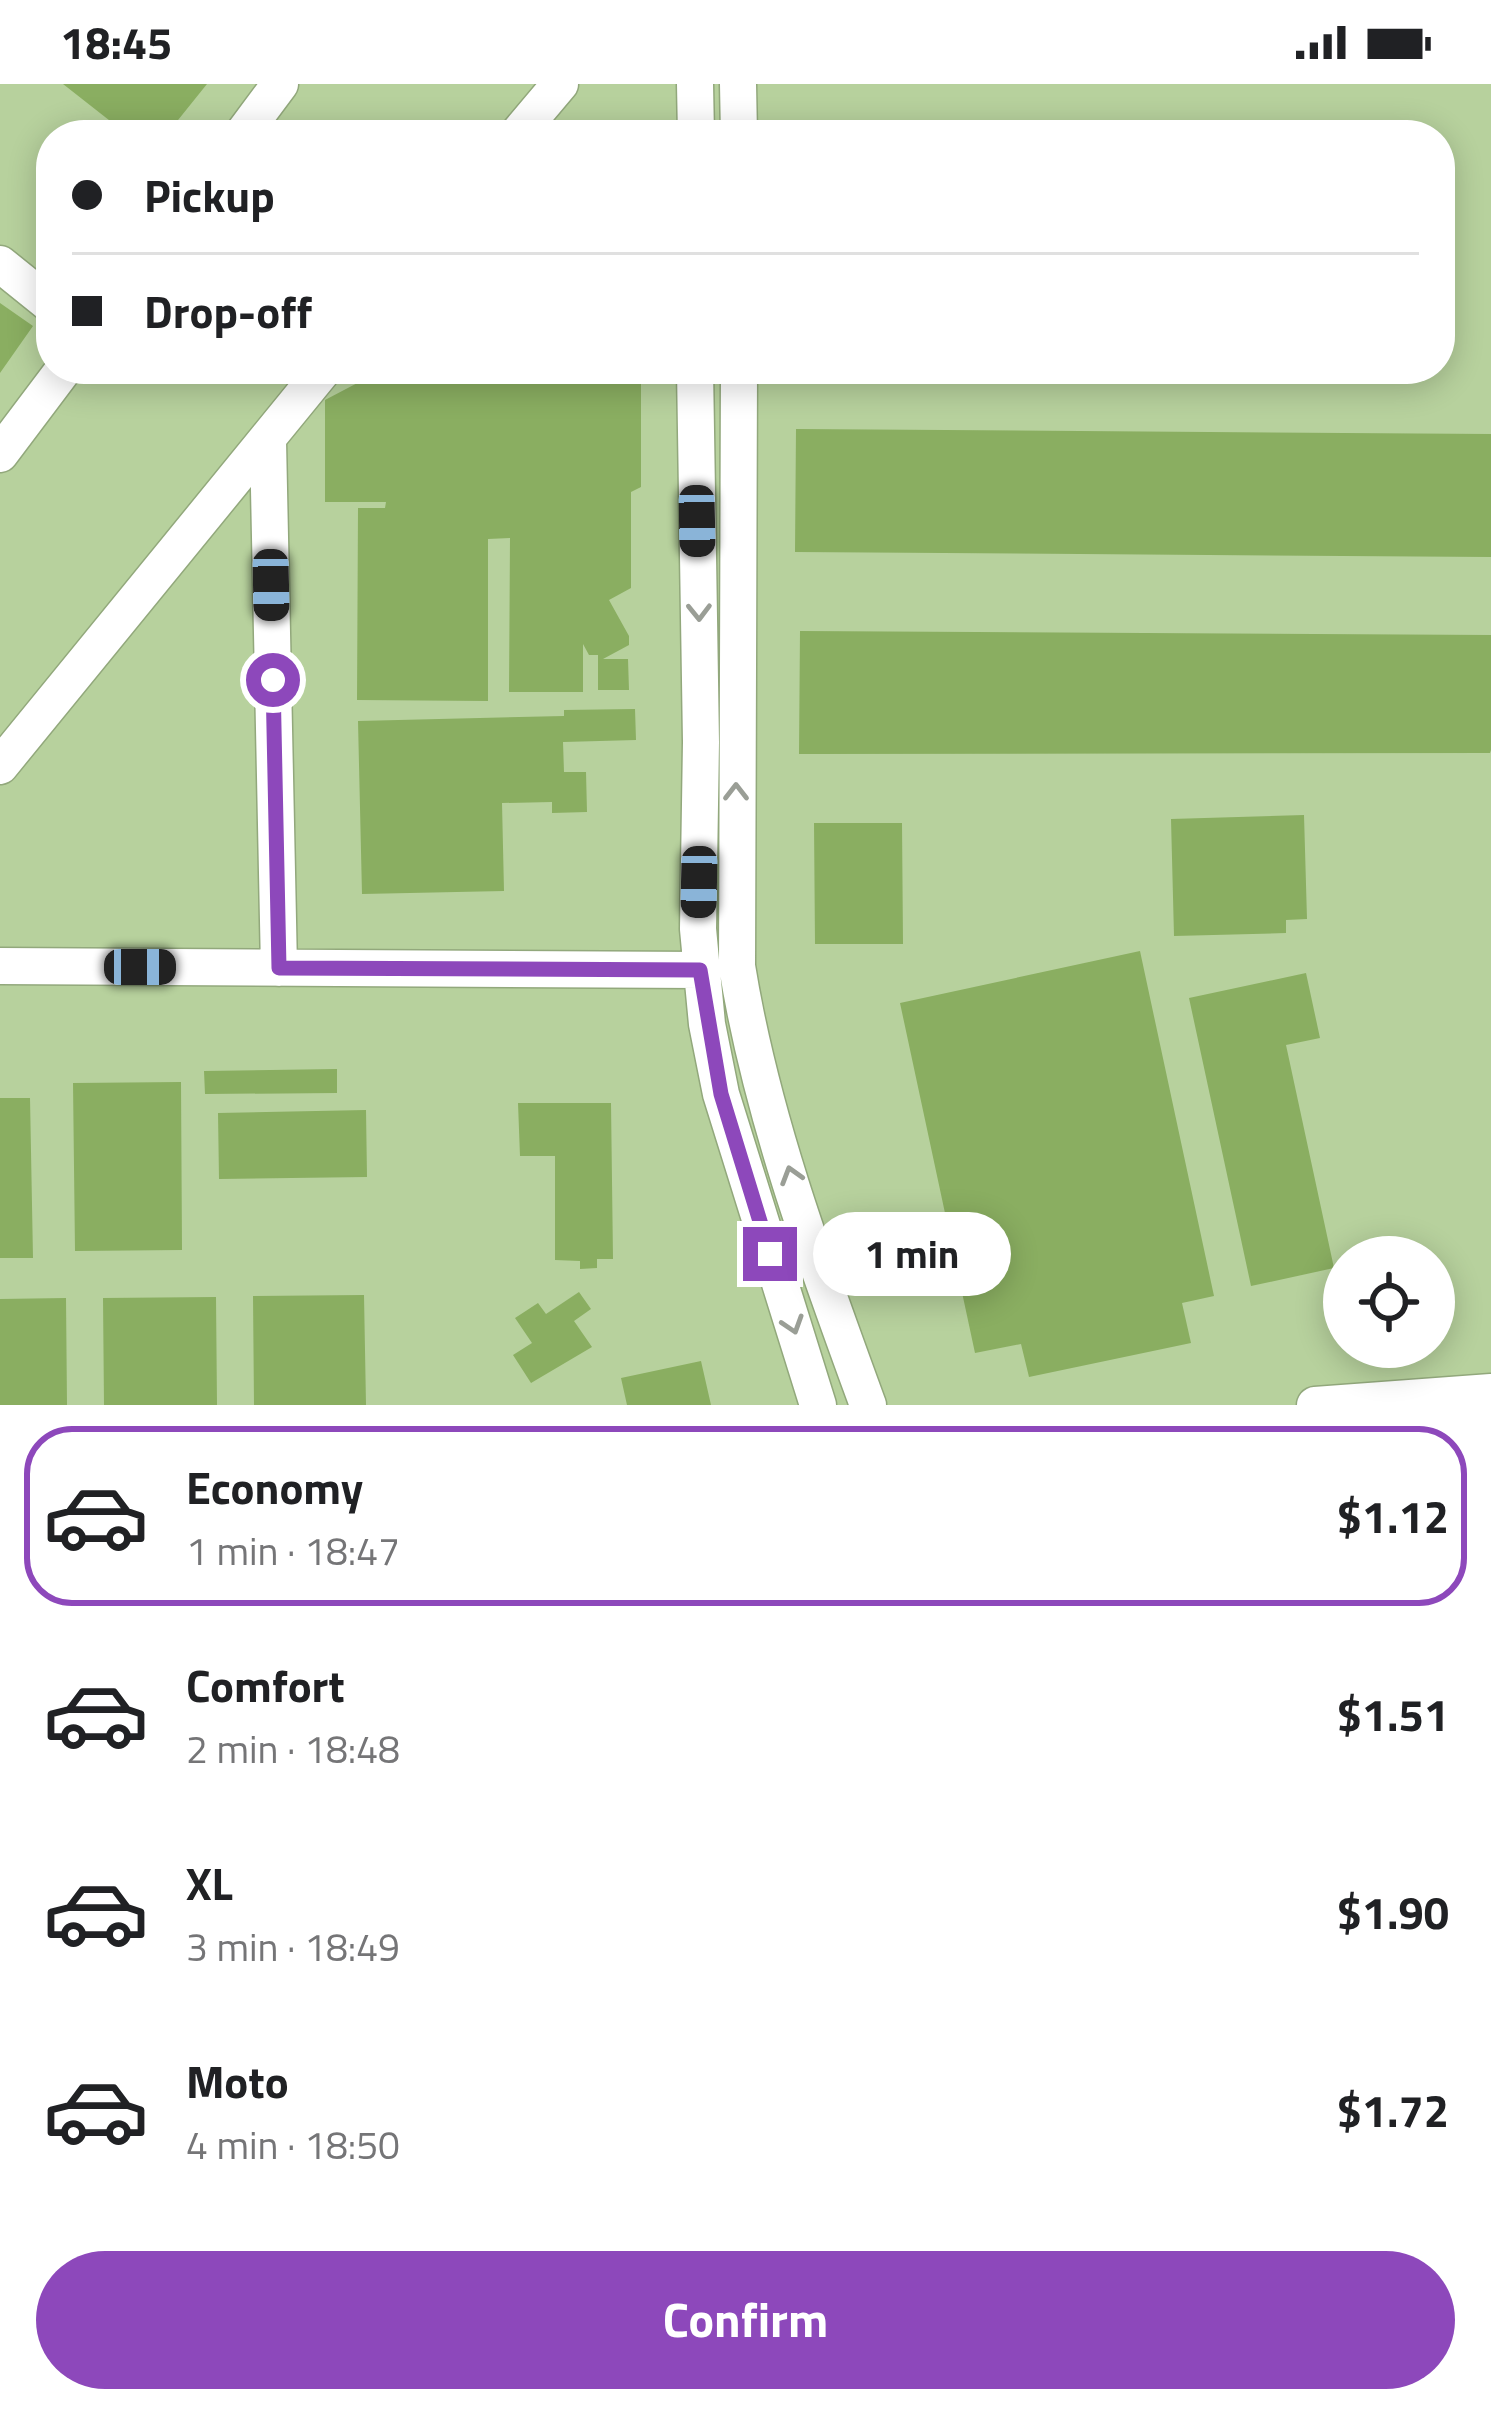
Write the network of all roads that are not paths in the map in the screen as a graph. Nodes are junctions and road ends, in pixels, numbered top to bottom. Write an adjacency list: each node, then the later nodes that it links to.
1 (280, 84): 5 (street)
2 (560, 84): 6 (street)
3 (695, 84): 7 (street)
4 (738, 84): 8 (street)
5 (253, 120)
6 (530, 120)
7 (696, 120)
8 (739, 120)
9 (0, 264): 10 (street)
10 (36, 293)
11 (53, 384): 16 (street)
12 (312, 384): 15 (street)
13 (695, 384): 20 (street, one-way to 20)
14 (739, 384): 23 (street, one-way to 14)
15 (268, 441): 17 (street); 19 (street)
16 (0, 454)
17 (0, 766)
18 (0, 966): 19 (street)
19 (279, 968): 20 (street)
20 (700, 970): 22 (street, one-way to 22)
21 (1491, 1392): 24 (street)
22 (818, 1405)
23 (868, 1405)
24 (1315, 1405)

